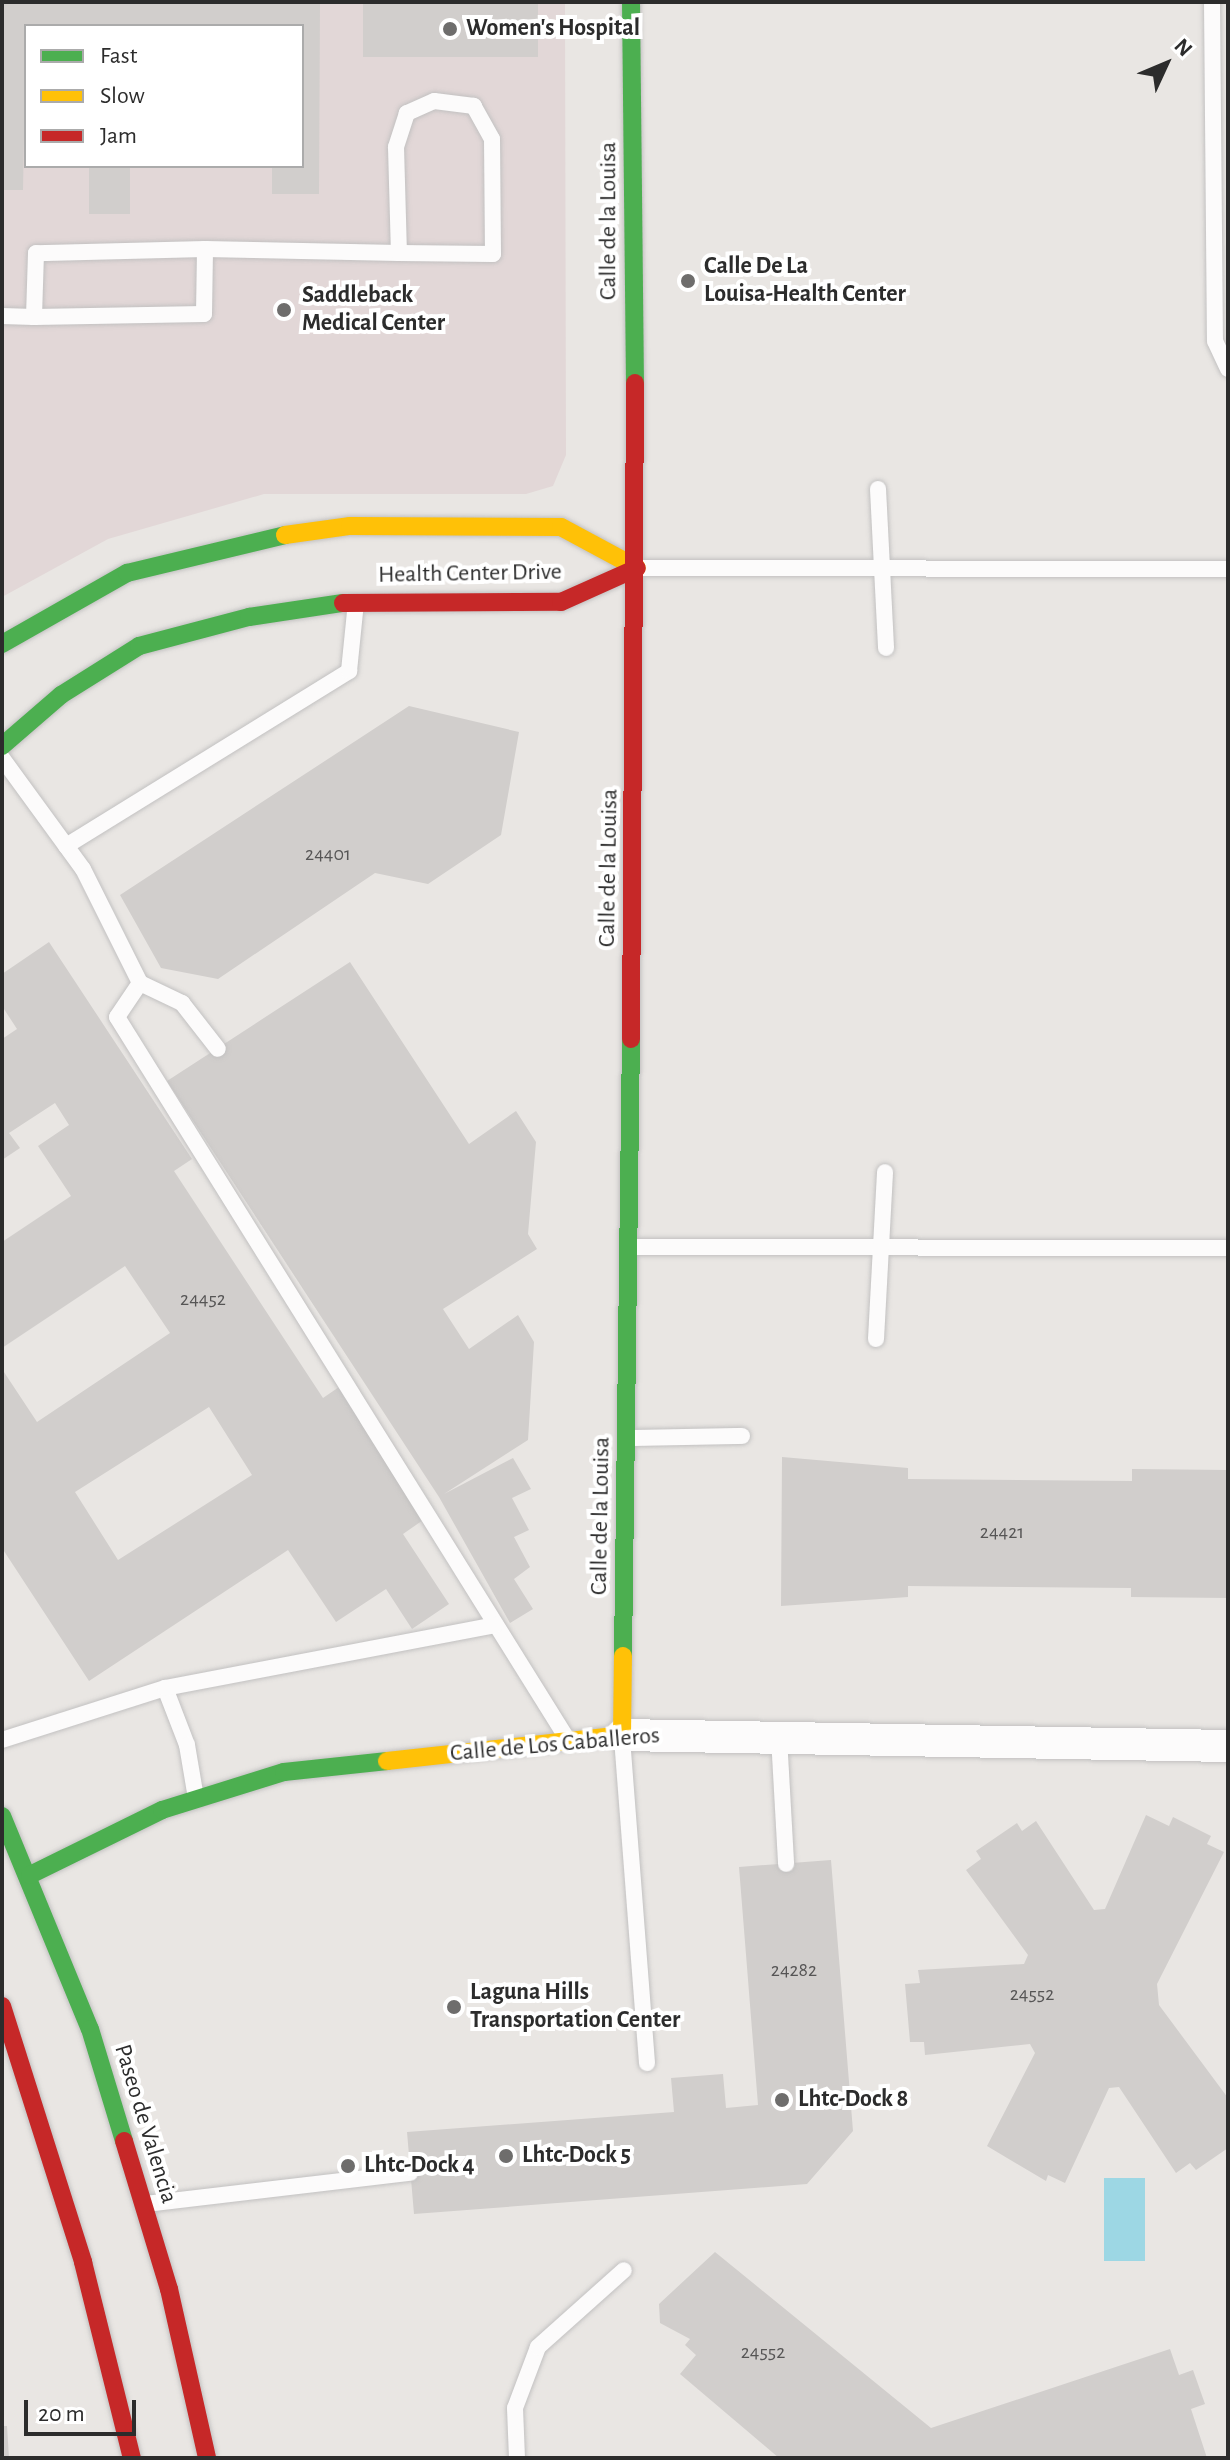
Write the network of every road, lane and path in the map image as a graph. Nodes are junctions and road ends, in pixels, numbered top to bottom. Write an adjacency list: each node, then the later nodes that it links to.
1 (631, 2): 10 (street, Calle de la Louisa)
2 (1212, 2): 7 (lane)
3 (205, 249): 4 (lane); 6 (lane); 6 (lane)
4 (399, 253): 4 (lane)
5 (2, 316): 6 (lane)
6 (34, 317)
7 (1228, 369)
8 (878, 489): 9 (lane)
9 (881, 566): 10 (lane); 11 (lane); 14 (lane)
10 (637, 568): 12 (street, Health Center Drive); 13 (street, Health Center Drive); 21 (street, Calle de la Louisa)
11 (1228, 569)
12 (356, 601): 15 (street, Health Center Drive); 17 (lane)
13 (2, 644)
14 (886, 648)
15 (2, 746)
16 (2, 758): 17 (lane)
17 (66, 846): 18 (lane)
18 (140, 983): 19 (lane); 27 (lane)
19 (218, 1049)
20 (885, 1172): 22 (lane)
21 (628, 1247): 22 (lane); 26 (street, Calle de la Louisa)
22 (881, 1248): 23 (lane); 24 (lane)
23 (1228, 1248)
24 (876, 1339)
25 (742, 1436): 26 (lane)
26 (626, 1438): 29 (street, Calle de la Louisa)
27 (495, 1625): 28 (lane); 32 (lane)
28 (165, 1688): 31 (lane); 34 (lane)
29 (622, 1735): 30 (street, Calle de Los Caballeros); 32 (street, Calle de Los Caballeros); 39 (lane)
30 (779, 1737): 33 (street, Calle de Los Caballeros); 36 (lane)
31 (2, 1740)
32 (568, 1740): 34 (street, Calle de Los Caballeros)
33 (1228, 1746)
34 (196, 1799): 37 (street, Calle de Los Caballeros)
35 (2, 1816): 37 (street, Paseo de Valencia)
36 (786, 1864)
37 (16, 1881): 41 (street, Paseo de Valencia)
38 (2, 2006): 43 (street)
39 (647, 2063)
40 (410, 2173): 41 (lane)
41 (144, 2204): 44 (street, Paseo de Valencia)
42 (624, 2270): 45 (lane)
43 (132, 2458)
44 (207, 2458)
45 (517, 2458)

